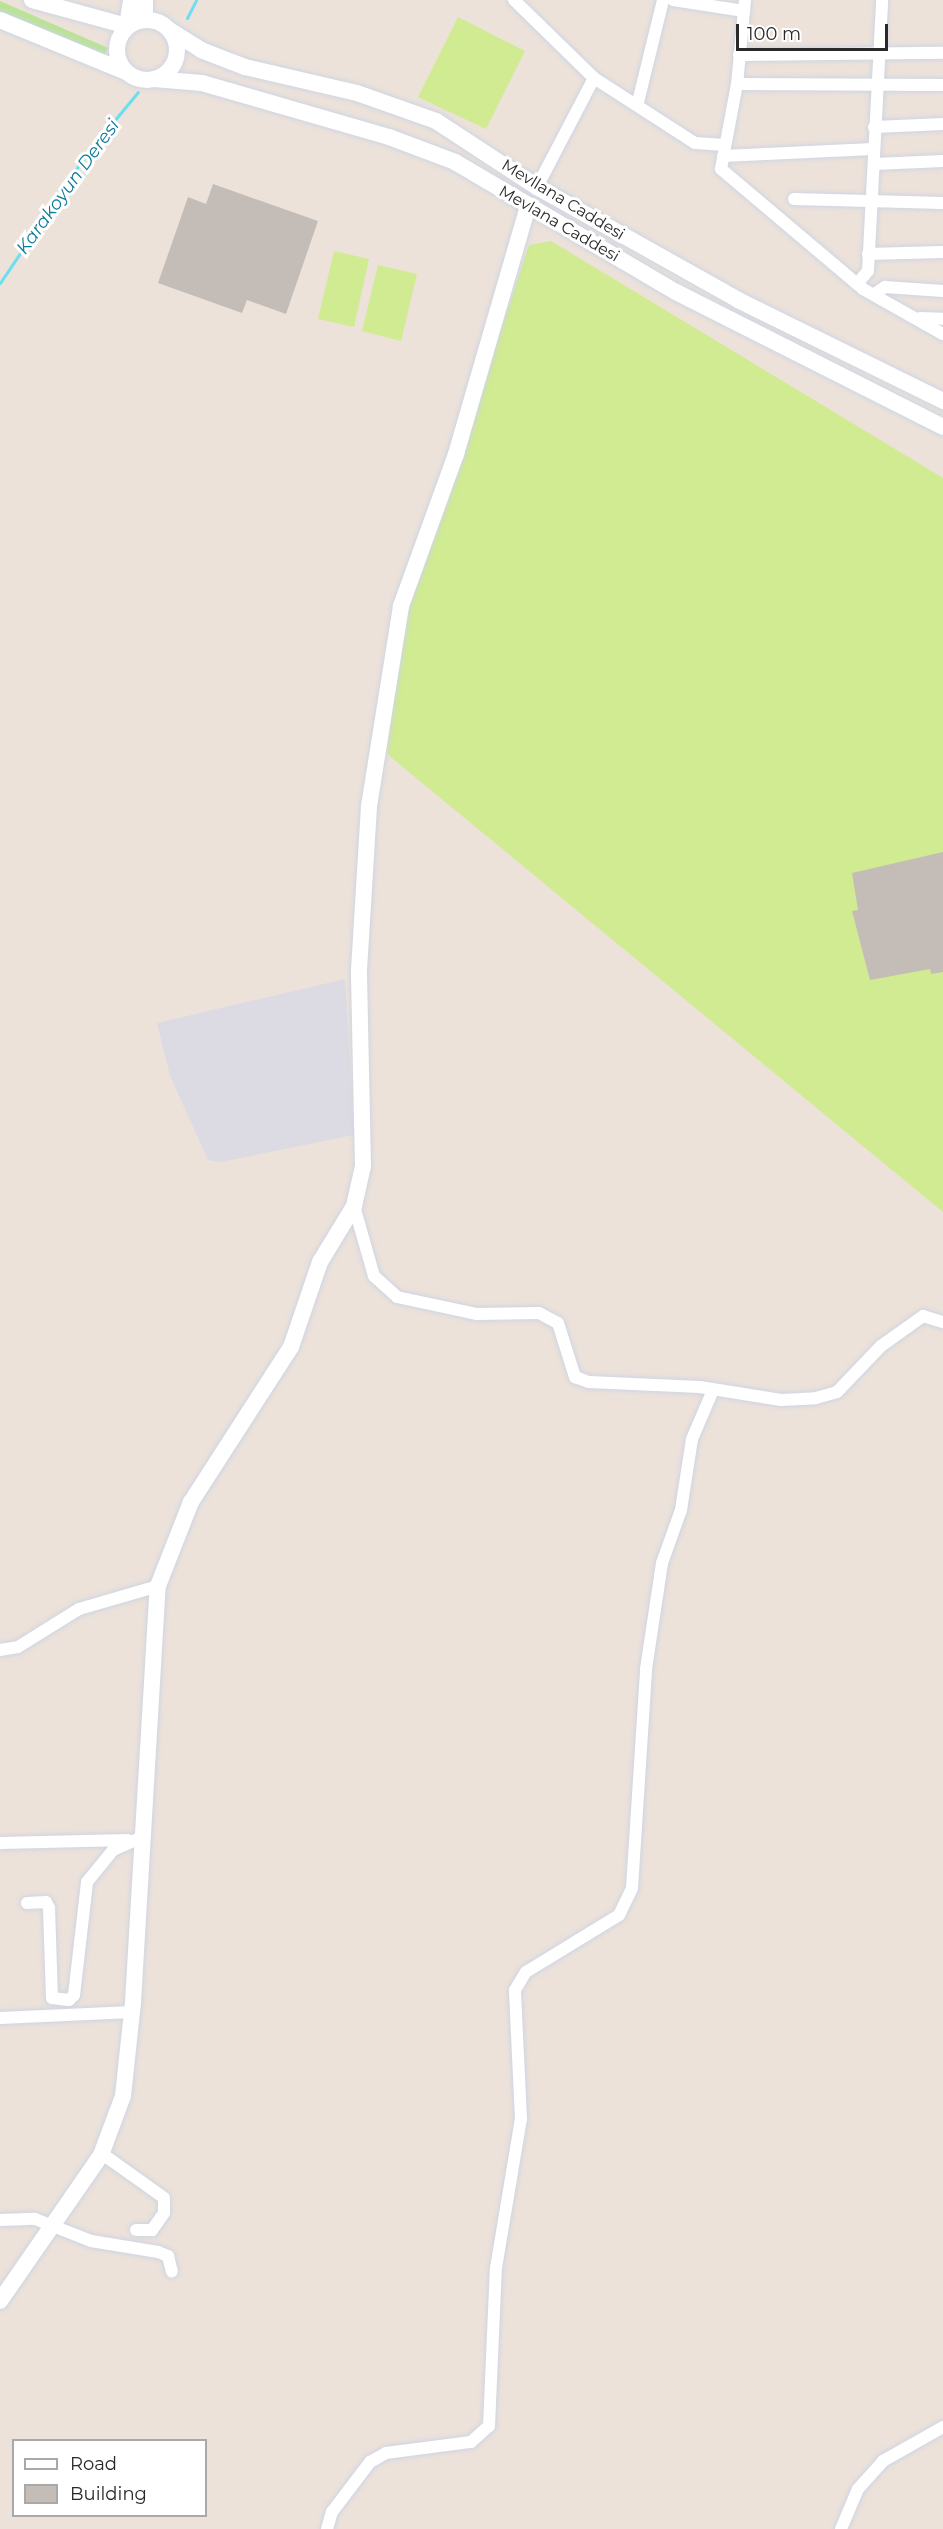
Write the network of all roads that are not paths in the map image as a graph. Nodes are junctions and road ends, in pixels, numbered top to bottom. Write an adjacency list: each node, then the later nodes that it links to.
1 (32, 0): 11 (main road)
2 (131, 0): 11 (main road)
3 (145, 0): 9 (main road)
4 (514, 0): 17 (street)
5 (663, 0): 22 (street)
6 (674, 0): 8 (street)
7 (882, 0): 13 (street)
8 (745, 6): 15 (street)
9 (145, 19): 11 (main road); 12 (main road)
10 (0, 20): 16 (main road)
11 (127, 26): 16 (main road)
12 (171, 31): 18 (main road); 29 (main road, Mevllana Caddesi)
13 (879, 53): 14 (street); 15 (street); 21 (street)
14 (943, 53)
15 (740, 55): 19 (street)
16 (127, 73): 18 (main road)
17 (594, 78): 22 (street); 29 (street)
18 (154, 79): 33 (main road, Mevlana Caddesi)
19 (737, 84): 21 (street); 25 (street)
20 (943, 85): 21 (street)
21 (876, 87): 24 (street)
22 (638, 102): 25 (street)
23 (943, 124): 24 (street)
24 (874, 127): 26 (street)
25 (724, 150): 26 (street); 36 (street)
26 (873, 150): 28 (street)
27 (943, 161): 28 (street)
28 (874, 164): 32 (street)
29 (537, 187): 42 (main road, Mevllana Caddesi)
30 (794, 199): 32 (street)
31 (943, 202): 32 (street)
32 (873, 204): 35 (street)
33 (528, 206): 43 (main road, Mevlana Caddesi); 44 (main road)
34 (943, 252): 35 (street)
35 (868, 254): 36 (street)
36 (856, 284): 38 (street)
37 (943, 291): 38 (street)
38 (876, 293): 39 (street)
39 (916, 318): 40 (street); 41 (street)
40 (943, 319)
41 (943, 334)
42 (943, 402)
43 (943, 427)
44 (354, 1206): 46 (street); 47 (main road)
45 (943, 1322): 46 (street)
46 (713, 1390): 61 (street)
47 (158, 1586): 48 (street); 49 (main road)
48 (0, 1650)
49 (136, 1838): 50 (street); 51 (street); 52 (main road)
50 (0, 1843)
51 (27, 1903)
52 (132, 2012): 53 (street); 54 (main road)
53 (0, 2018)
54 (101, 2153): 56 (main road); 57 (street)
55 (0, 2220): 56 (street)
56 (49, 2229): 58 (street); 59 (main road)
57 (136, 2230)
58 (172, 2272)
59 (0, 2301)
60 (943, 2427): 62 (street)
61 (327, 2529)
62 (841, 2529)

